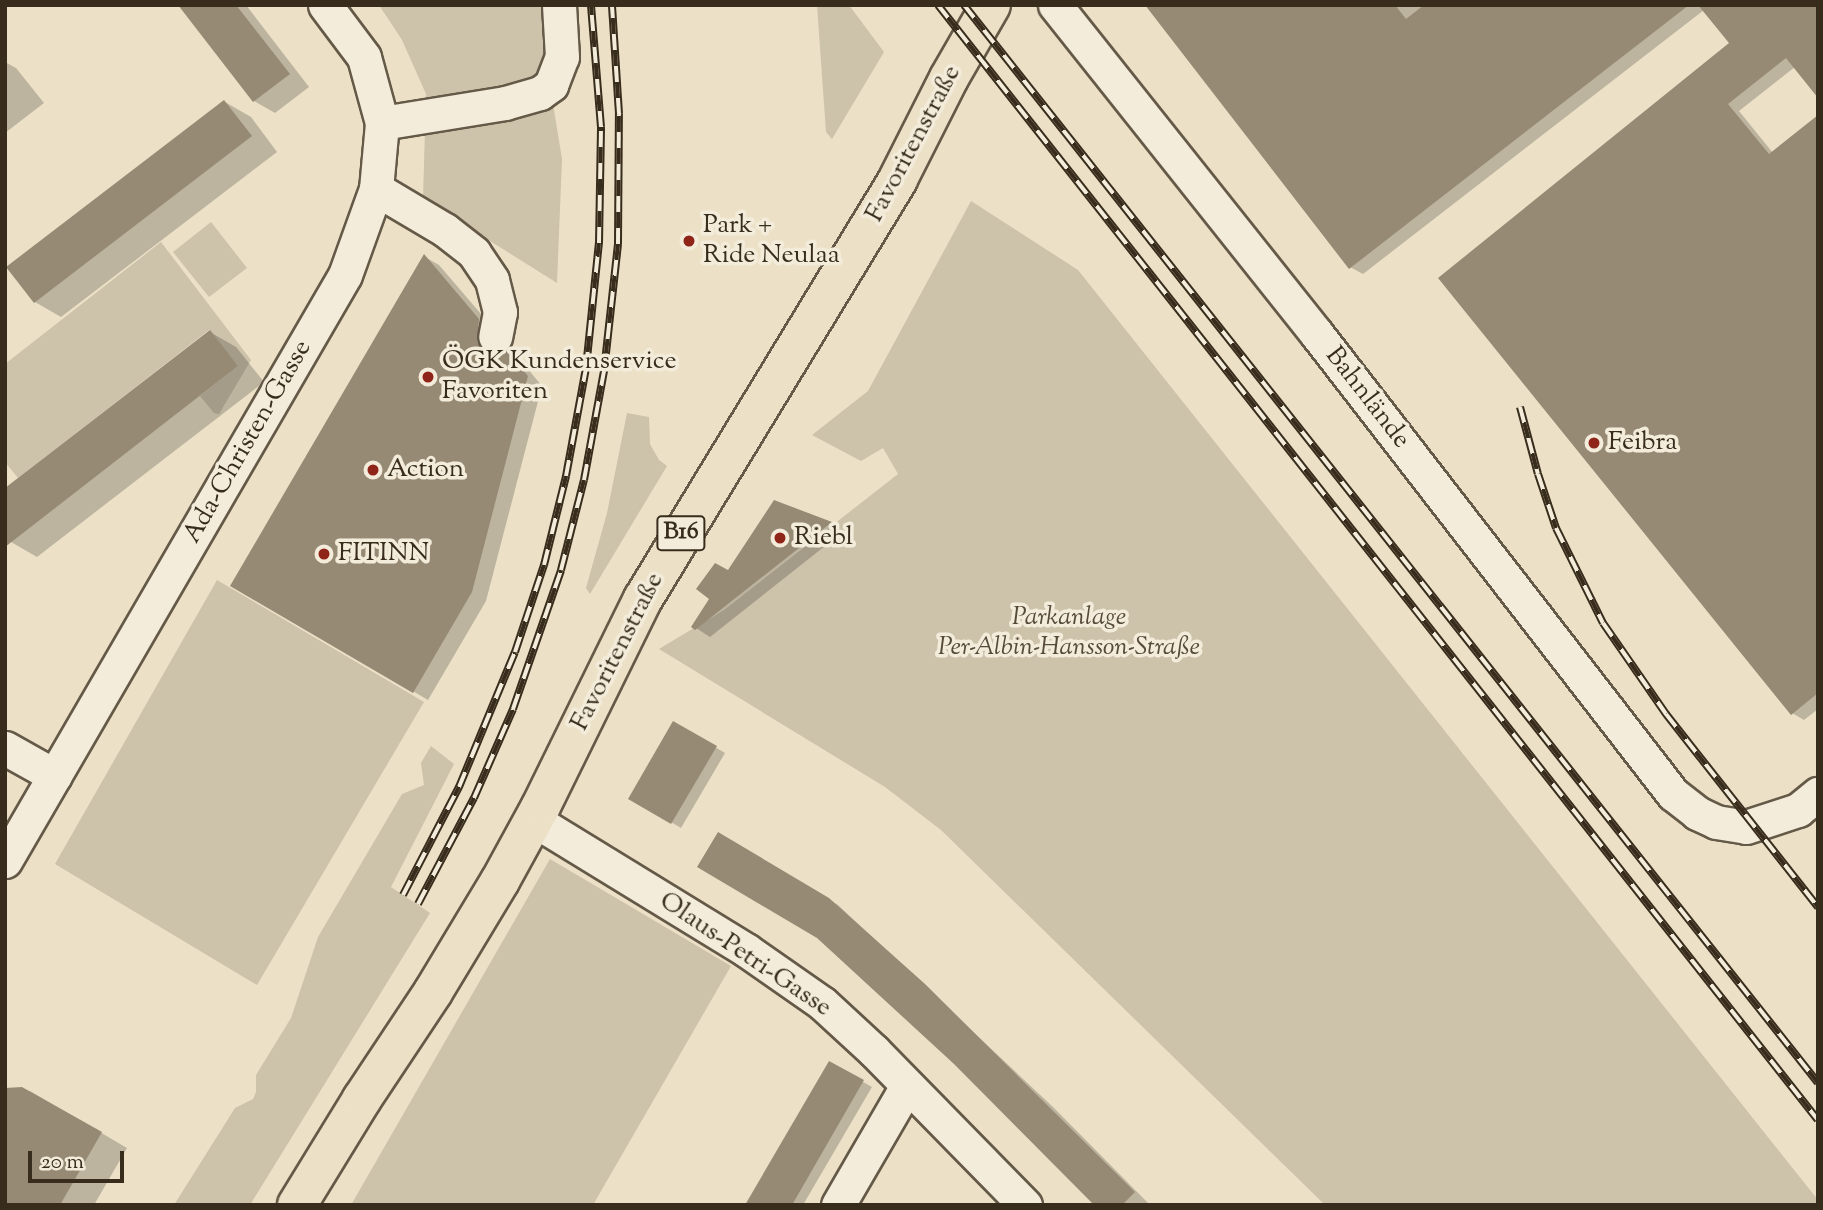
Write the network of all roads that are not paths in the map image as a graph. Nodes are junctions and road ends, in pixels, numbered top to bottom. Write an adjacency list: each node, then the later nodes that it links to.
1 (325, 5): 5 (street, Ada-Christen-Gasse)
2 (559, 5): 5 (street)
3 (1057, 6): 10 (street, Bahnlände)
4 (985, 15): 11 (main road, Favoritenstraße / B16)
5 (382, 123): 6 (street, Ada-Christen-Gasse)
6 (376, 189): 7 (street); 9 (street, Ada-Christen-Gasse)
7 (495, 337)
8 (5, 748): 9 (street)
9 (55, 776): 12 (street, Ada-Christen-Gasse)
10 (1818, 794)
11 (534, 820): 13 (street, Olaus-Petri-Gasse); 14 (main road, Favoritenstraße / B16)
12 (5, 860)
13 (907, 1086): 15 (street); 16 (street, Olaus-Petri-Gasse)
14 (297, 1205)
15 (838, 1205)
16 (1025, 1205)

